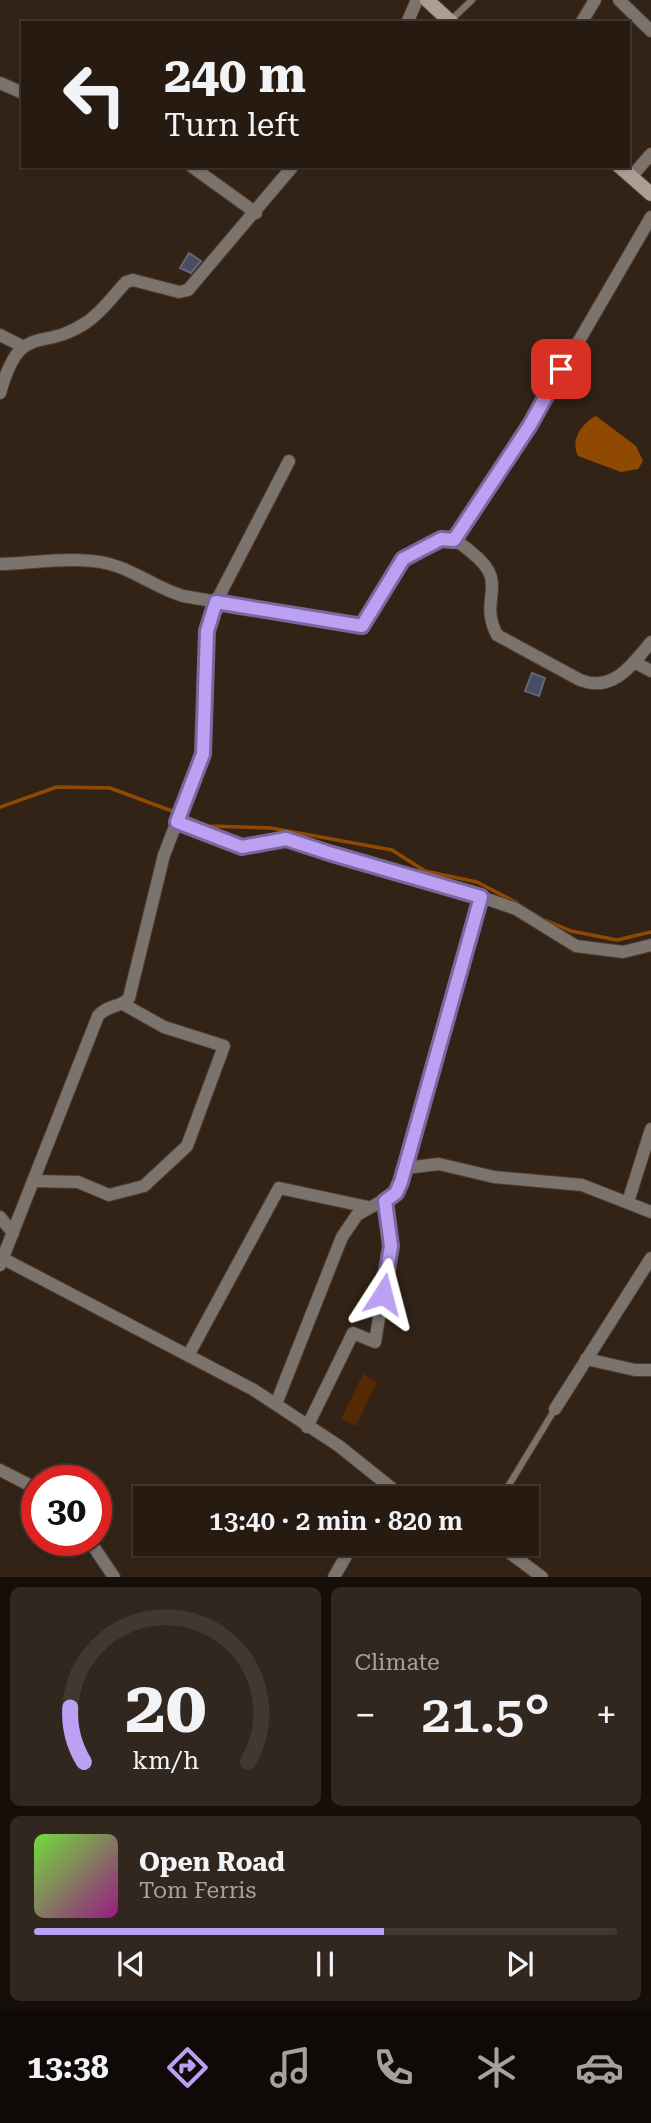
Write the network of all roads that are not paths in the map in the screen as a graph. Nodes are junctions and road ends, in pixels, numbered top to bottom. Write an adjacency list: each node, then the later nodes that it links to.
1 (417, 0): 6 (street)
2 (426, 0): 7 (main road)
3 (472, 0): 8 (lane)
4 (595, 0): 9 (street)
5 (619, 0): 10 (street)
6 (408, 21)
7 (449, 21)
8 (451, 21)
9 (582, 21)
10 (651, 32)
11 (1, 87): 12 (street)
12 (21, 92)
13 (651, 154): 17 (street)
14 (194, 168): 19 (street)
15 (291, 168): 19 (street)
16 (621, 168): 17 (main road)
17 (631, 177): 18 (main road)
18 (651, 194)
19 (256, 213): 22 (street)
20 (651, 217): 25 (street)
21 (0, 335): 22 (street)
22 (22, 346): 23 (street)
23 (0, 393)
24 (289, 461): 27 (street)
25 (454, 540): 27 (street); 29 (street)
26 (0, 564): 27 (street)
27 (216, 602): 31 (street)
28 (651, 642): 29 (street)
29 (634, 662): 30 (street)
30 (651, 671)
31 (177, 822): 32 (street); 34 (street)
32 (481, 897): 33 (street); 36 (street)
33 (651, 945)
34 (123, 1004): 37 (street); 37 (street)
35 (651, 1129): 39 (street)
36 (405, 1168): 38 (street); 39 (street)
37 (33, 1181): 43 (street)
38 (385, 1201): 40 (street); 51 (street)
39 (628, 1202): 41 (street)
40 (368, 1207): 46 (street); 49 (street)
41 (651, 1212)
42 (0, 1217): 43 (street)
43 (13, 1233): 45 (street)
44 (651, 1258): 47 (street)
45 (1, 1260): 46 (street)
46 (189, 1354): 49 (street)
47 (586, 1359): 48 (street); 50 (street)
48 (651, 1370)
49 (276, 1404): 51 (street)
50 (555, 1409): 56 (lane)
51 (307, 1427): 54 (street)
52 (0, 1470): 53 (street)
53 (21, 1481)
54 (386, 1484): 55 (street)
55 (389, 1486)
56 (508, 1486)
57 (100, 1556): 60 (street)
58 (346, 1556): 61 (street)
59 (514, 1556): 62 (street)
60 (114, 1577)
61 (334, 1577)
62 (542, 1577)

